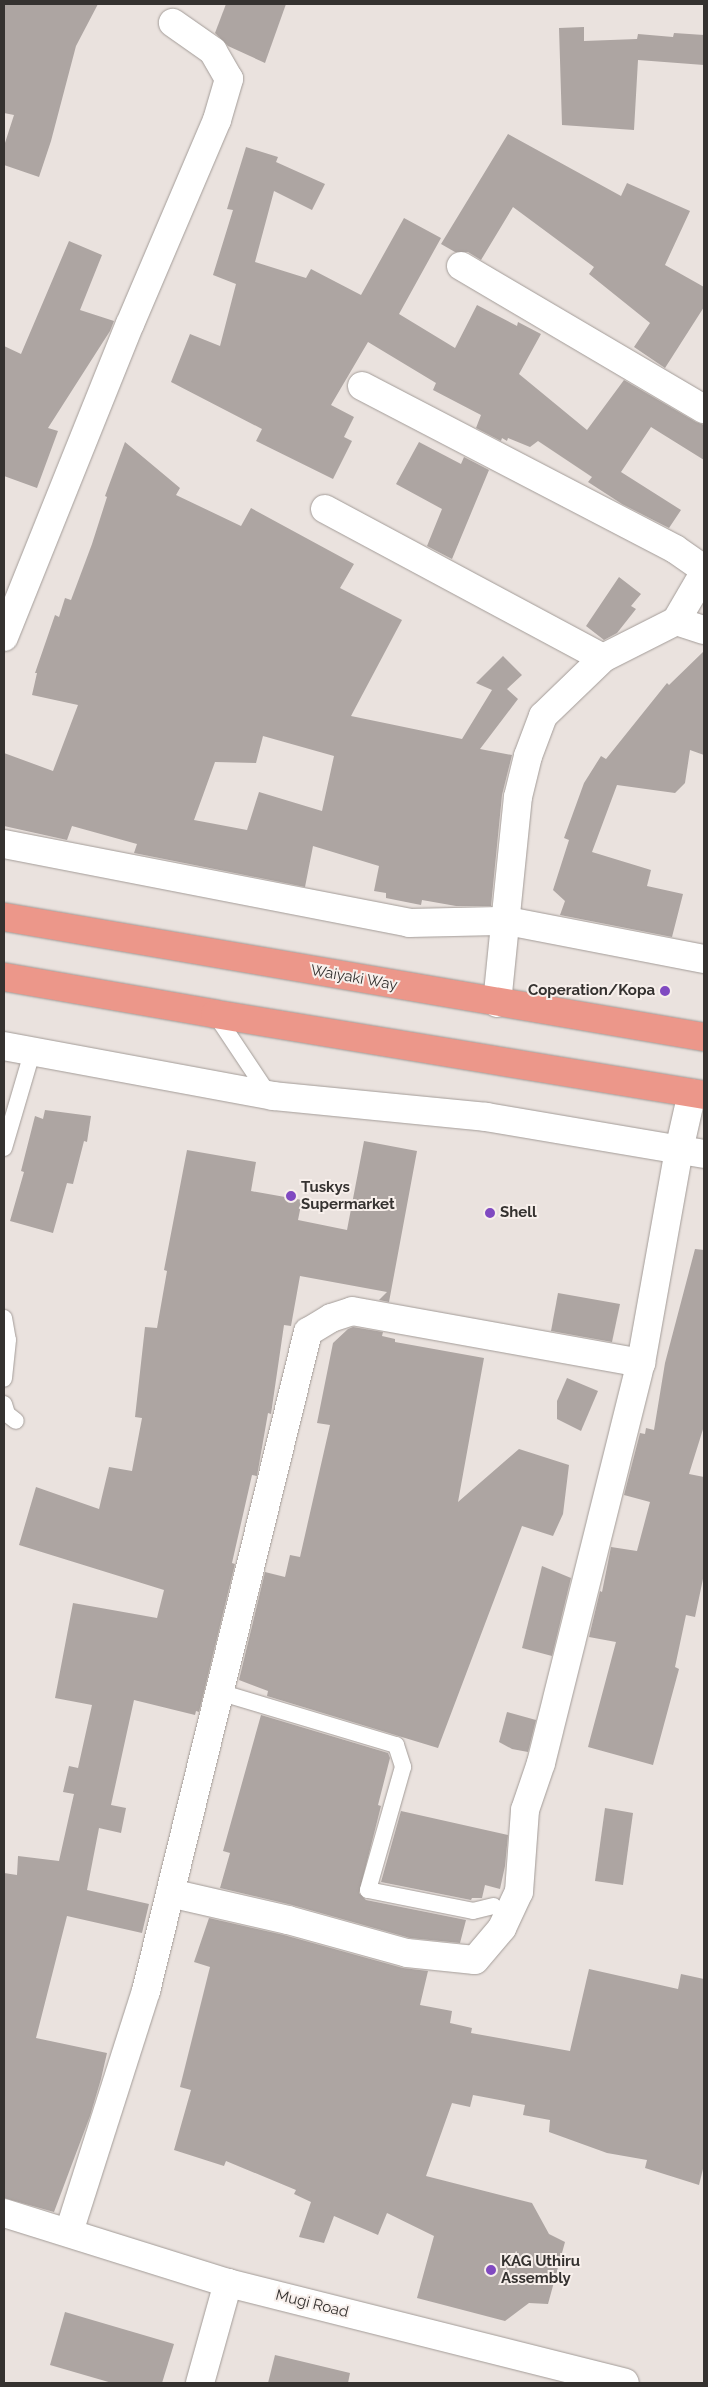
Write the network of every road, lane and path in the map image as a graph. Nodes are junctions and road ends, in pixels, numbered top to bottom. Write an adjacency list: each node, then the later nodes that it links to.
1 (173, 23): 10 (street)
2 (461, 266): 4 (street)
3 (362, 386): 6 (street)
4 (704, 409)
5 (325, 509): 11 (street)
6 (704, 569)
7 (704, 573): 8 (street)
8 (676, 622): 9 (street); 11 (street)
9 (704, 630)
10 (4, 637)
11 (603, 658): 14 (street)
12 (4, 844): 14 (street)
13 (4, 917): 17 (highway, Waiyaki Way)
14 (507, 921): 15 (street); 17 (street)
15 (704, 959)
16 (4, 977): 18 (highway)
17 (496, 1003): 19 (highway, Waiyaki Way)
18 (215, 1014): 22 (highway); 23 (lane)
19 (704, 1037)
20 (4, 1046): 21 (street)
21 (32, 1053): 23 (street); 24 (lane)
22 (698, 1094): 25 (street)
23 (269, 1095): 25 (street)
24 (4, 1148)
25 (691, 1152): 27 (street)
26 (4, 1318): 28 (lane)
27 (641, 1363): 31 (street); 32 (street)
28 (4, 1379)
29 (4, 1404): 30 (lane)
30 (16, 1421)
31 (219, 1692): 32 (street); 33 (lane)
32 (170, 1893): 35 (street)
33 (493, 1906)
34 (4, 2213): 35 (street, Mugi Road)
35 (69, 2232): 36 (street, Mugi Road)
36 (228, 2283): 37 (street); 38 (street, Mugi Road)
37 (200, 2383)
38 (625, 2383)

